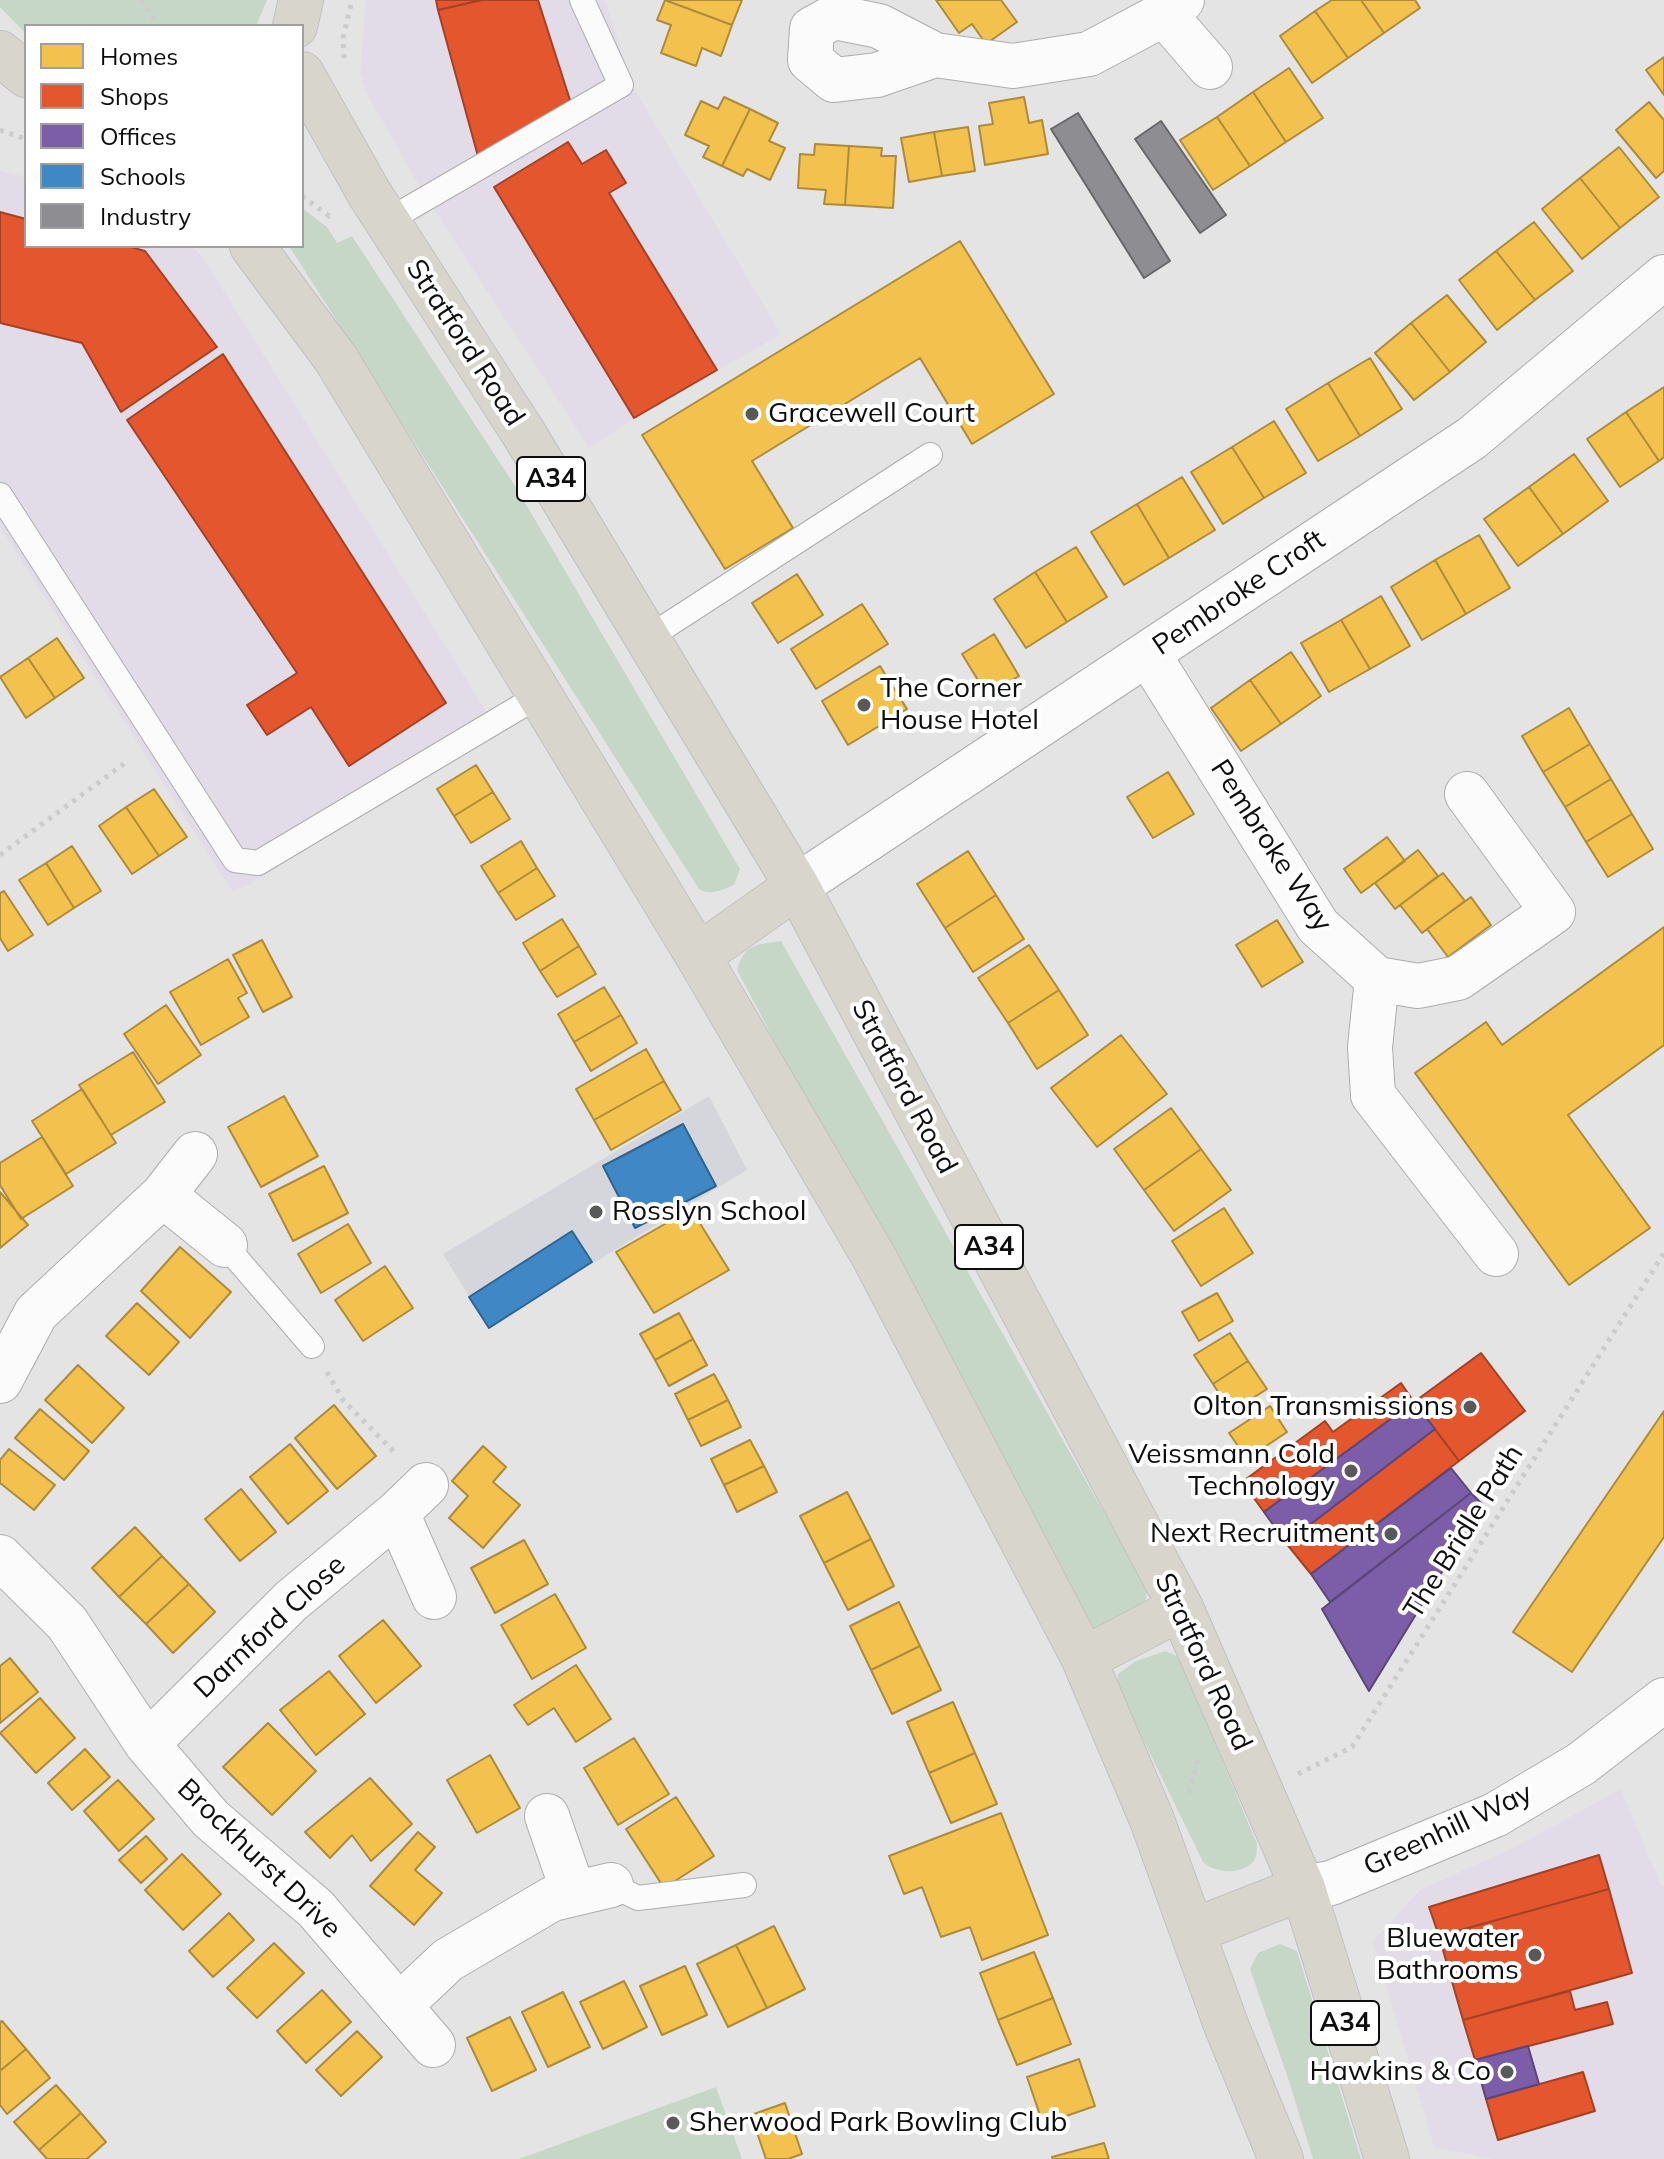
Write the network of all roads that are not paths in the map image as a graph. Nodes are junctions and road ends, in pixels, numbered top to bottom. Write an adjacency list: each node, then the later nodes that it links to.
1 (301, 0): 4 (highway)
2 (582, 0): 10 (lane)
3 (1173, 7): 6 (street); 7 (street)
4 (295, 24)
5 (0, 53): 8 (highway)
6 (935, 55)
7 (1210, 67)
8 (24, 73)
9 (304, 77): 10 (highway, Stratford Road / A34)
10 (387, 221): 15 (highway, Stratford Road / A34)
11 (253, 248): 17 (highway)
12 (1664, 277): 16 (street, Pembroke Croft)
13 (930, 455): 15 (lane)
14 (0, 495): 17 (lane)
15 (646, 639): 19 (highway, Stratford Road / A34)
16 (1148, 654): 19 (street, Pembroke Croft); 21 (street, Pembroke Way)
17 (540, 695): 20 (highway)
18 (1467, 794): 21 (street)
19 (797, 886): 20 (highway); 30 (highway, Stratford Road / A34)
20 (698, 956): 31 (highway)
21 (1377, 979): 25 (street)
22 (195, 1154): 23 (street)
23 (163, 1195): 24 (street); 27 (street)
24 (225, 1245): 26 (lane)
25 (1496, 1254)
26 (312, 1346)
27 (0, 1381)
28 (0, 1557): 33 (street, Brockhurst Drive)
29 (434, 1597): 33 (street, Darnford Close)
30 (1181, 1608): 31 (highway); 36 (highway, Stratford Road / A34)
31 (1083, 1657): 38 (highway)
32 (1664, 1700): 36 (street, Greenhill Way)
33 (147, 1744): 39 (street, Brockhurst Drive)
34 (547, 1816): 37 (street)
35 (744, 1885): 37 (lane)
36 (1303, 1888): 38 (highway); 42 (highway, Stratford Road / A34)
37 (593, 1890): 39 (street)
38 (1193, 1931): 41 (highway)
39 (399, 2006): 40 (street, Brockhurst Drive)
40 (433, 2045)
41 (1281, 2159)
42 (1387, 2159)

